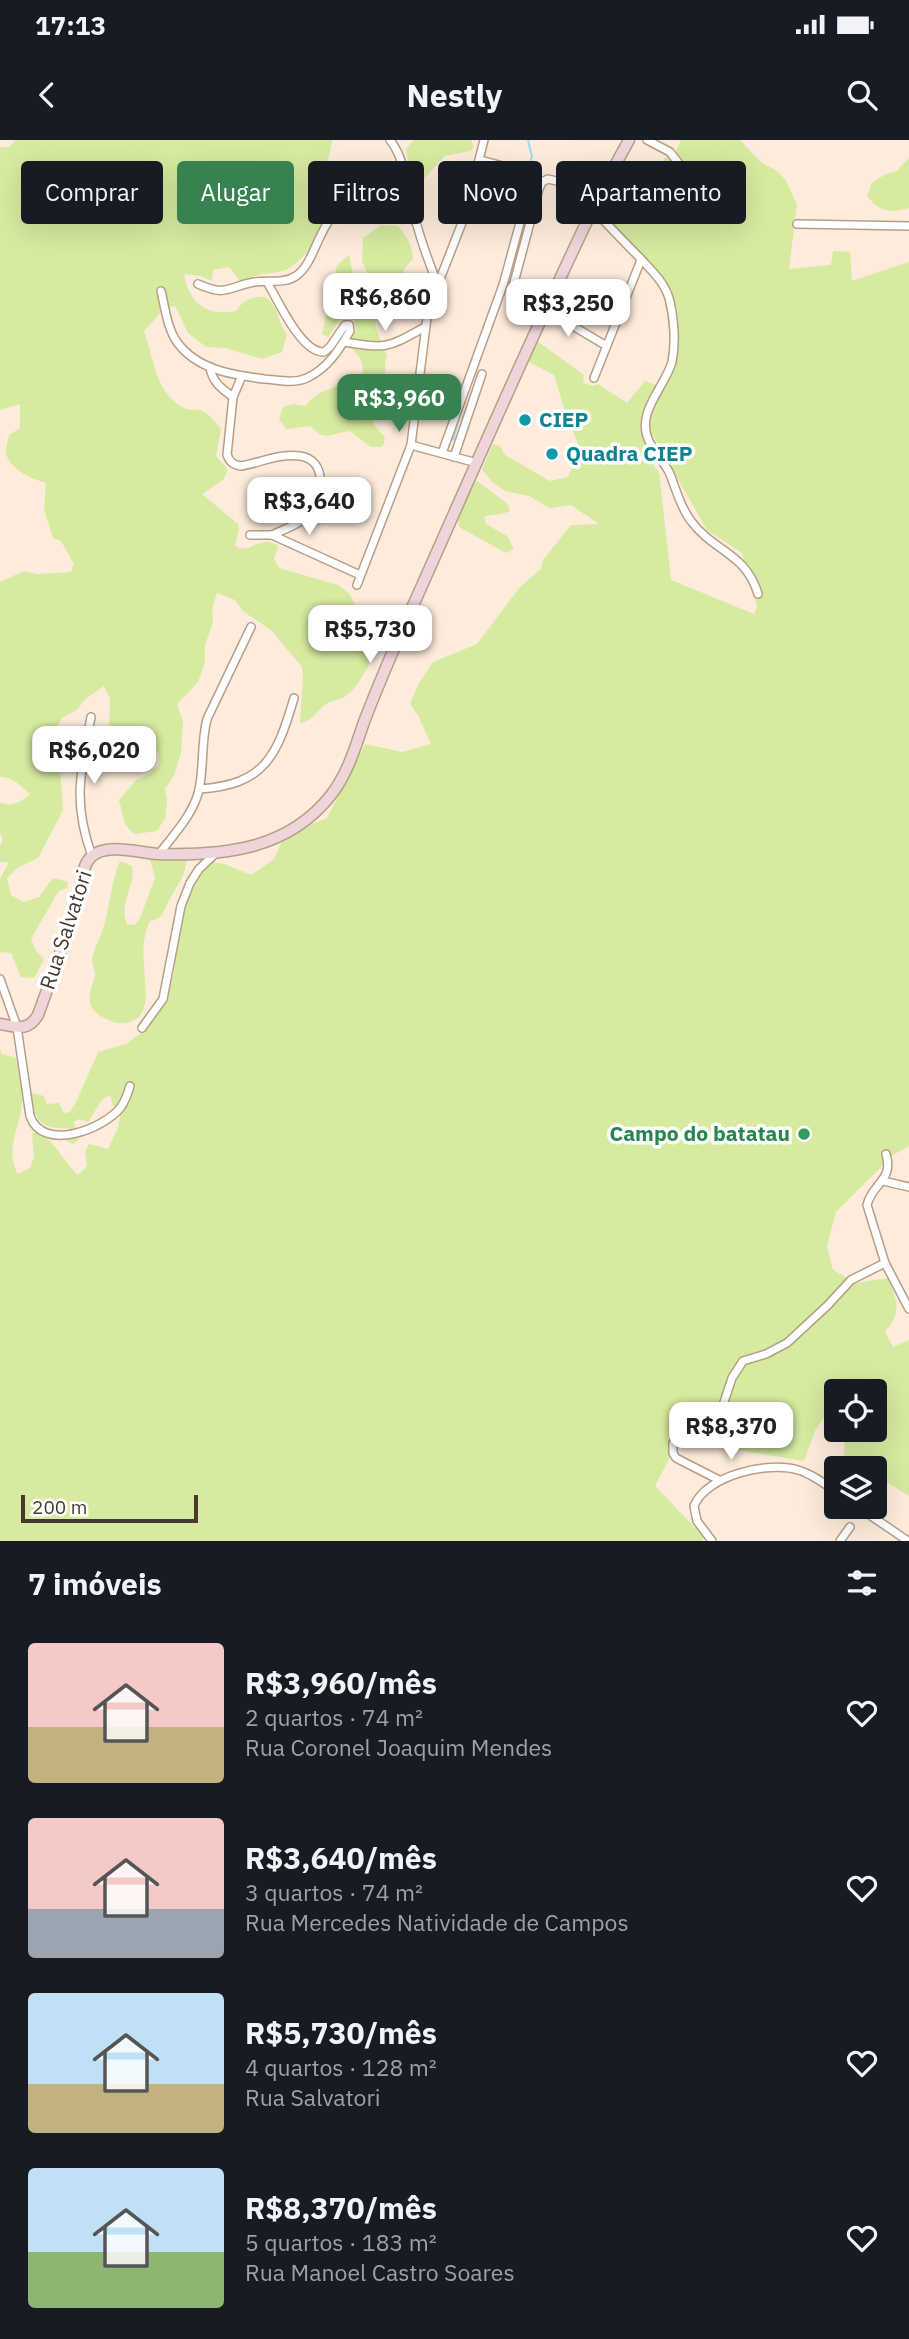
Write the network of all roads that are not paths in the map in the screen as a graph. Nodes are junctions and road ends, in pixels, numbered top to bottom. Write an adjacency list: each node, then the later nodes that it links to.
1 (390, 140): 6 (street)
2 (484, 140): 5 (street)
3 (629, 140): 7 (street, Rua Salvatori)
4 (647, 140): 8 (street)
5 (480, 160): 19 (street); 32 (street)
6 (400, 161)
7 (618, 161)
8 (677, 161)
9 (556, 181): 21 (street)
10 (326, 224): 17 (street)
11 (417, 224): 19 (street)
12 (585, 224): 22 (street, Rua Salvatori)
13 (607, 224): 16 (street)
14 (797, 224): 15 (street)
15 (909, 226)
16 (641, 260): 25 (street); 39 (street)
17 (267, 282): 18 (street); 24 (street)
18 (198, 284)
19 (439, 286): 23 (street)
20 (160, 290): 26 (street)
21 (511, 295)
22 (546, 310): 25 (street); 34 (street, Rua Salvatori)
23 (425, 327): 24 (street); 31 (street)
24 (344, 342): 28 (street)
25 (605, 345): 29 (street)
26 (211, 367): 28 (street); 30 (street)
27 (482, 374): 33 (street)
28 (242, 376): 30 (street)
29 (594, 378)
30 (233, 397): 35 (street)
31 (411, 446): 32 (street); 37 (street)
32 (442, 453): 33 (street)
33 (454, 457): 34 (street)
34 (477, 463): 44 (street, Rua Salvatori)
35 (272, 535): 36 (street); 37 (street)
36 (250, 536)
37 (360, 575): 38 (street)
38 (357, 585)
39 (758, 594)
40 (251, 627): 43 (street)
41 (294, 698): 43 (street)
42 (91, 717): 46 (street)
43 (199, 789): 45 (street)
44 (217, 852): 45 (street, Rua Salvatori); 50 (street)
45 (159, 854): 46 (street, Rua Salvatori)
46 (92, 856): 49 (street, Rua Salvatori)
47 (0, 979): 49 (street)
48 (0, 1024): 49 (street)
49 (17, 1027): 51 (street)
50 (142, 1028)
51 (130, 1086)
52 (886, 1154): 53 (street)
53 (883, 1181): 54 (street); 55 (street)
54 (909, 1187)
55 (886, 1264): 56 (street); 57 (street)
56 (909, 1309)
57 (719, 1480): 58 (street); 61 (street)
58 (824, 1484)
59 (876, 1519): 63 (street)
60 (849, 1527): 62 (street)
61 (712, 1541)
62 (841, 1541)
63 (908, 1541)

